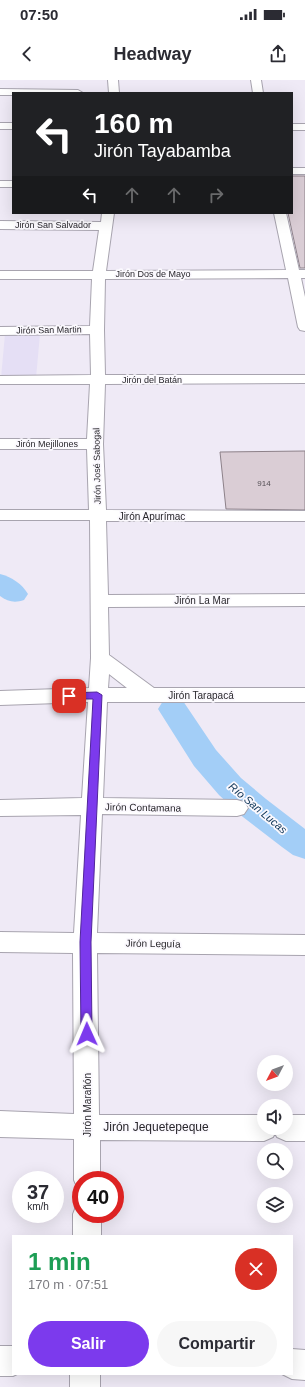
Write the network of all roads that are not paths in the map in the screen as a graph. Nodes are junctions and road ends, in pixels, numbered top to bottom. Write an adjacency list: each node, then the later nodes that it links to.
1 (113, 80): 5 (street)
2 (256, 80): 6 (street)
3 (0, 92): 4 (street)
4 (12, 92)
5 (114, 92)
6 (258, 92)
7 (0, 126): 8 (street)
8 (12, 126)
9 (293, 128): 10 (street)
10 (305, 128)
11 (293, 171): 12 (street)
12 (305, 171)
13 (0, 184): 14 (street)
14 (12, 184)
15 (280, 214): 19 (street)
16 (107, 219): 17 (street, Jirón San Salvador); 18 (street, Jirón José Sabogal)
17 (0, 225)
18 (98, 274): 19 (street, Jirón Dos de Mayo); 20 (street, Jirón Dos de Mayo); 22 (street, Jirón José Sabogal)
19 (299, 274): 21 (street)
20 (0, 275)
21 (305, 327)
22 (97, 330): 23 (street, Jirón San Martin); 26 (street, Jirón José Sabogal)
23 (0, 331)
24 (305, 379): 26 (street, Jirón del Batán)
25 (0, 380): 26 (street, Jirón del Batán)
26 (98, 380): 28 (street, Jirón José Sabogal)
27 (0, 444): 28 (street, Jirón Mejillones)
28 (95, 444): 30 (street, Jirón José Sabogal)
29 (0, 515): 30 (street, Jirón Apurímac)
30 (98, 516): 31 (street, Jirón Apurímac); 33 (street, Jirón José Sabogal)
31 (305, 516)
32 (305, 600): 33 (street, Jirón La Mar)
33 (99, 601): 34 (street, Jirón José Sabogal)
34 (100, 658): 35 (street, Jirón José Sabogal); 36 (street)
35 (97, 695): 36 (street, Jirón Tarapacá); 38 (street, Jirón Tarapacá); 39 (street, Jirón Marañón)
36 (150, 695): 37 (street, Jirón Tarapacá)
37 (305, 695)
38 (0, 698)
39 (92, 806): 40 (street, Jirón Contamana); 41 (street, Jirón Contamana); 43 (street, Jirón Marañón)
40 (0, 808)
41 (238, 808)
42 (0, 942): 43 (street, Jirón Leguía)
43 (85, 942): 44 (street, Jirón Leguía); 46 (street, Jirón Marañón)
44 (305, 945)
45 (0, 1124): 46 (street, Jirón Jequetepeque)
46 (88, 1127): 47 (street, Jirón Jequetepeque); 50 (street, Jirón Marañón)
47 (257, 1128)
48 (293, 1128): 49 (street)
49 (305, 1128)
50 (87, 1171)
51 (87, 1223): 52 (street)
52 (87, 1235)
53 (0, 1361): 54 (street)
54 (12, 1362)
55 (293, 1364): 56 (street)
56 (305, 1365)
57 (85, 1375): 58 (street)
58 (85, 1387)

